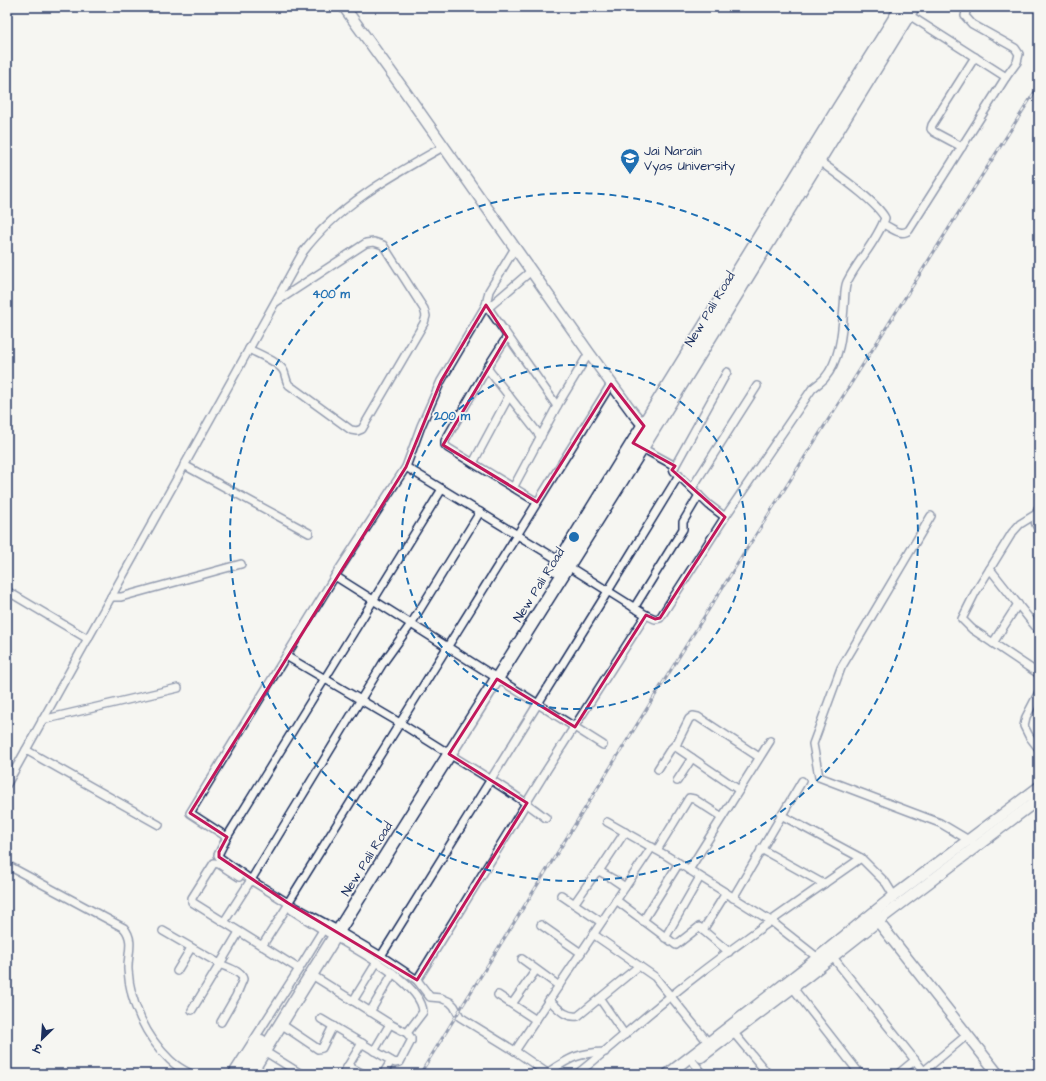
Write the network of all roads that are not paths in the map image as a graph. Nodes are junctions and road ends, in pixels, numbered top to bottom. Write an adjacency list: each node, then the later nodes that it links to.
1 (344, 7): 7 (street)
2 (967, 7): 5 (street)
3 (908, 10): 4 (street); 8 (highway, New Pali Road); 23 (highway, New Pali Road)
4 (975, 57): 5 (street); 6 (street)
5 (1006, 77): 6 (street)
6 (962, 146): 9 (street)
7 (443, 147): 10 (street); 12 (street)
8 (818, 160): 9 (street); 25 (highway, New Pali Road)
9 (883, 224): 39 (street)
10 (514, 248): 11 (street); 13 (street)
11 (531, 271): 13 (street); 16 (street)
12 (274, 303): 15 (street); 15 (street)
13 (487, 306): 14 (street); 28 (street)
14 (507, 336): 17 (street); 22 (street)
15 (249, 349): 27 (street)
16 (589, 353): 19 (street); 22 (street)
17 (487, 368): 21 (street); 26 (street)
18 (727, 372): 29 (street)
19 (611, 384): 23 (street); 35 (street)
20 (757, 386): 32 (street)
21 (509, 396): 24 (street); 26 (street)
22 (557, 406): 24 (street)
23 (644, 426): 43 (highway, New Pali Road)
24 (540, 437): 31 (street)
25 (642, 448): 29 (street); 43 (highway, New Pali Road)
26 (473, 462): 31 (street)
27 (184, 465): 41 (street); 49 (street)
28 (406, 466): 33 (street); 46 (street)
29 (675, 466): 30 (street)
30 (679, 475): 32 (street); 48 (street)
31 (513, 488): 35 (street)
32 (692, 488): 34 (street)
33 (442, 489): 36 (street); 50 (street)
34 (699, 495): 39 (street); 52 (street)
35 (537, 502): 42 (street)
36 (480, 512): 42 (street); 54 (street)
37 (1038, 512): 40 (street); 45 (street)
38 (931, 516): 94 (street)
39 (725, 517): 53 (street)
40 (1039, 527)
41 (309, 533)
42 (517, 535): 43 (street); 58 (street)
43 (564, 563): 48 (street); 61 (highway, New Pali Road)
44 (241, 564): 49 (street)
45 (990, 569): 51 (street); 57 (street)
46 (335, 576): 50 (street); 59 (street)
47 (7, 591): 56 (street)
48 (608, 591): 52 (street); 66 (street)
49 (111, 597): 56 (street)
50 (373, 600): 54 (street); 62 (street)
51 (1018, 604): 55 (street); 57 (street)
52 (634, 608): 53 (street)
53 (646, 615): 69 (street)
54 (411, 624): 58 (street); 65 (street)
55 (1039, 631)
56 (88, 638): 67 (street)
57 (993, 642): 60 (street)
58 (447, 647): 61 (street); 68 (street)
59 (286, 656): 62 (street); 93 (street)
60 (1039, 674)
61 (494, 677): 66 (street); 75 (highway, New Pali Road)
62 (325, 678): 65 (street); 93 (street)
63 (178, 688): 67 (street)
64 (1039, 692): 73 (street)
65 (360, 700): 68 (street); 103 (street)
66 (538, 703): 69 (street); 79 (street)
67 (42, 720): 74 (street)
68 (400, 723): 75 (street); 112 (street)
69 (575, 727): 72 (street); 86 (street)
70 (770, 741): 76 (street)
71 (677, 743): 76 (street); 77 (street); 78 (street)
72 (603, 745)
73 (1039, 749)
74 (26, 750): 82 (street); 91 (street)
75 (446, 752): 79 (street); 122 (highway, New Pali Road)
76 (759, 757): 84 (street)
77 (692, 758): 81 (street); 84 (street)
78 (658, 769)
79 (491, 779): 86 (street); 131 (street)
80 (802, 781): 87 (street)
81 (677, 782)
82 (7, 784)
83 (1039, 787): 94 (street)
84 (739, 790): 88 (street)
85 (1039, 798): 94 (street)
86 (527, 803): 89 (street); 140 (street)
87 (781, 815): 96 (street); 97 (street)
88 (722, 817): 95 (street); 100 (street)
89 (546, 818)
90 (607, 822): 92 (street)
91 (159, 825)
92 (625, 832): 95 (street); 101 (street)
93 (227, 837): 103 (street)
94 (973, 843): 108 (street); 113 (street)
95 (654, 848): 98 (street); 105 (street)
96 (761, 849): 104 (street); 109 (street)
97 (861, 858): 104 (street); 108 (street)
98 (679, 864): 100 (street); 114 (street)
99 (7, 865): 172 (street)
100 (689, 870): 102 (street)
101 (599, 871): 105 (street); 111 (street)
102 (700, 877): 106 (street); 124 (street)
103 (250, 882): 112 (street); 116 (street); 116 (street)
104 (824, 884): 115 (street)
105 (625, 887): 110 (street)
106 (726, 893): 109 (street); 119 (street)
107 (561, 895): 111 (street)
108 (894, 896): 113 (street)
109 (733, 898): 115 (street)
110 (616, 900): 114 (street); 117 (street)
111 (574, 904): 117 (street)
112 (287, 905): 122 (street); 125 (street)
113 (875, 917): 129 (street); 130 (street); 160 (street)
114 (643, 921): 124 (street)
115 (770, 921): 127 (street); 130 (street)
116 (224, 922): 121 (street)
117 (601, 922): 123 (street)
118 (541, 925): 128 (street)
119 (703, 930): 124 (street); 127 (street)
120 (163, 931): 126 (street)
121 (239, 932): 125 (street); 133 (street)
122 (331, 932): 131 (street); 135 (street); 139 (highway, New Pali Road); 174 (highway, New Pali Road)
123 (593, 934): 128 (street); 134 (street)
124 (665, 938)
125 (262, 946): 135 (street)
126 (191, 948): 133 (street); 137 (street)
127 (729, 952): 144 (street)
128 (581, 953): 141 (street)
129 (832, 956): 142 (street); 168 (street)
130 (818, 958): 162 (street)
131 (379, 959): 138 (street); 140 (street); 147 (street)
132 (522, 959): 136 (street)
133 (220, 964): 149 (street); 153 (street)
134 (639, 966): 144 (street); 145 (street)
135 (299, 969): 173 (street)
136 (536, 970): 141 (street); 148 (street)
137 (177, 971)
138 (393, 973): 150 (street); 158 (street)
139 (312, 975): 147 (street); 154 (highway, New Pali Road)
140 (417, 980): 165 (street)
141 (559, 986): 146 (street)
142 (792, 988): 157 (street); 186 (street)
143 (498, 995): 148 (street)
144 (670, 996): 159 (street); 162 (street)
145 (600, 999): 146 (street); 159 (street)
146 (549, 1000): 152 (street)
147 (353, 1001): 150 (street)
148 (512, 1004): 152 (street)
149 (192, 1010)
150 (370, 1012): 155 (street)
151 (321, 1019): 156 (street)
152 (536, 1020): 165 (street)
153 (221, 1022)
154 (281, 1024): 156 (street); 163 (highway, New Pali Road)
155 (390, 1024): 158 (street); 164 (street)
156 (333, 1026): 161 (street)
157 (733, 1032): 162 (street); 185 (street)
158 (407, 1033): 169 (street)
159 (625, 1035): 166 (street)
160 (967, 1035): 171 (street); 188 (street)
161 (362, 1044): 164 (street); 170 (street)
162 (710, 1045): 167 (street)
163 (264, 1051): 175 (highway, New Pali Road); 176 (street)
164 (374, 1051): 169 (street)
165 (515, 1051): 180 (street)
166 (605, 1052): 180 (street); 181 (street)
167 (692, 1060): 182 (street); 183 (street); 184 (street)
168 (915, 1060): 171 (street); 187 (street)
169 (391, 1061): 179 (street)
170 (348, 1066): 177 (street); 178 (street)
171 (925, 1072)
172 (190, 1074)
173 (232, 1074)
174 (240, 1074)
175 (250, 1074)
176 (301, 1074)
177 (343, 1074)
178 (363, 1074)
179 (384, 1074)
180 (547, 1074)
181 (577, 1074)
182 (668, 1074)
183 (679, 1074)
184 (703, 1074)
185 (768, 1074)
186 (860, 1074)
187 (898, 1074)
188 (998, 1074)

